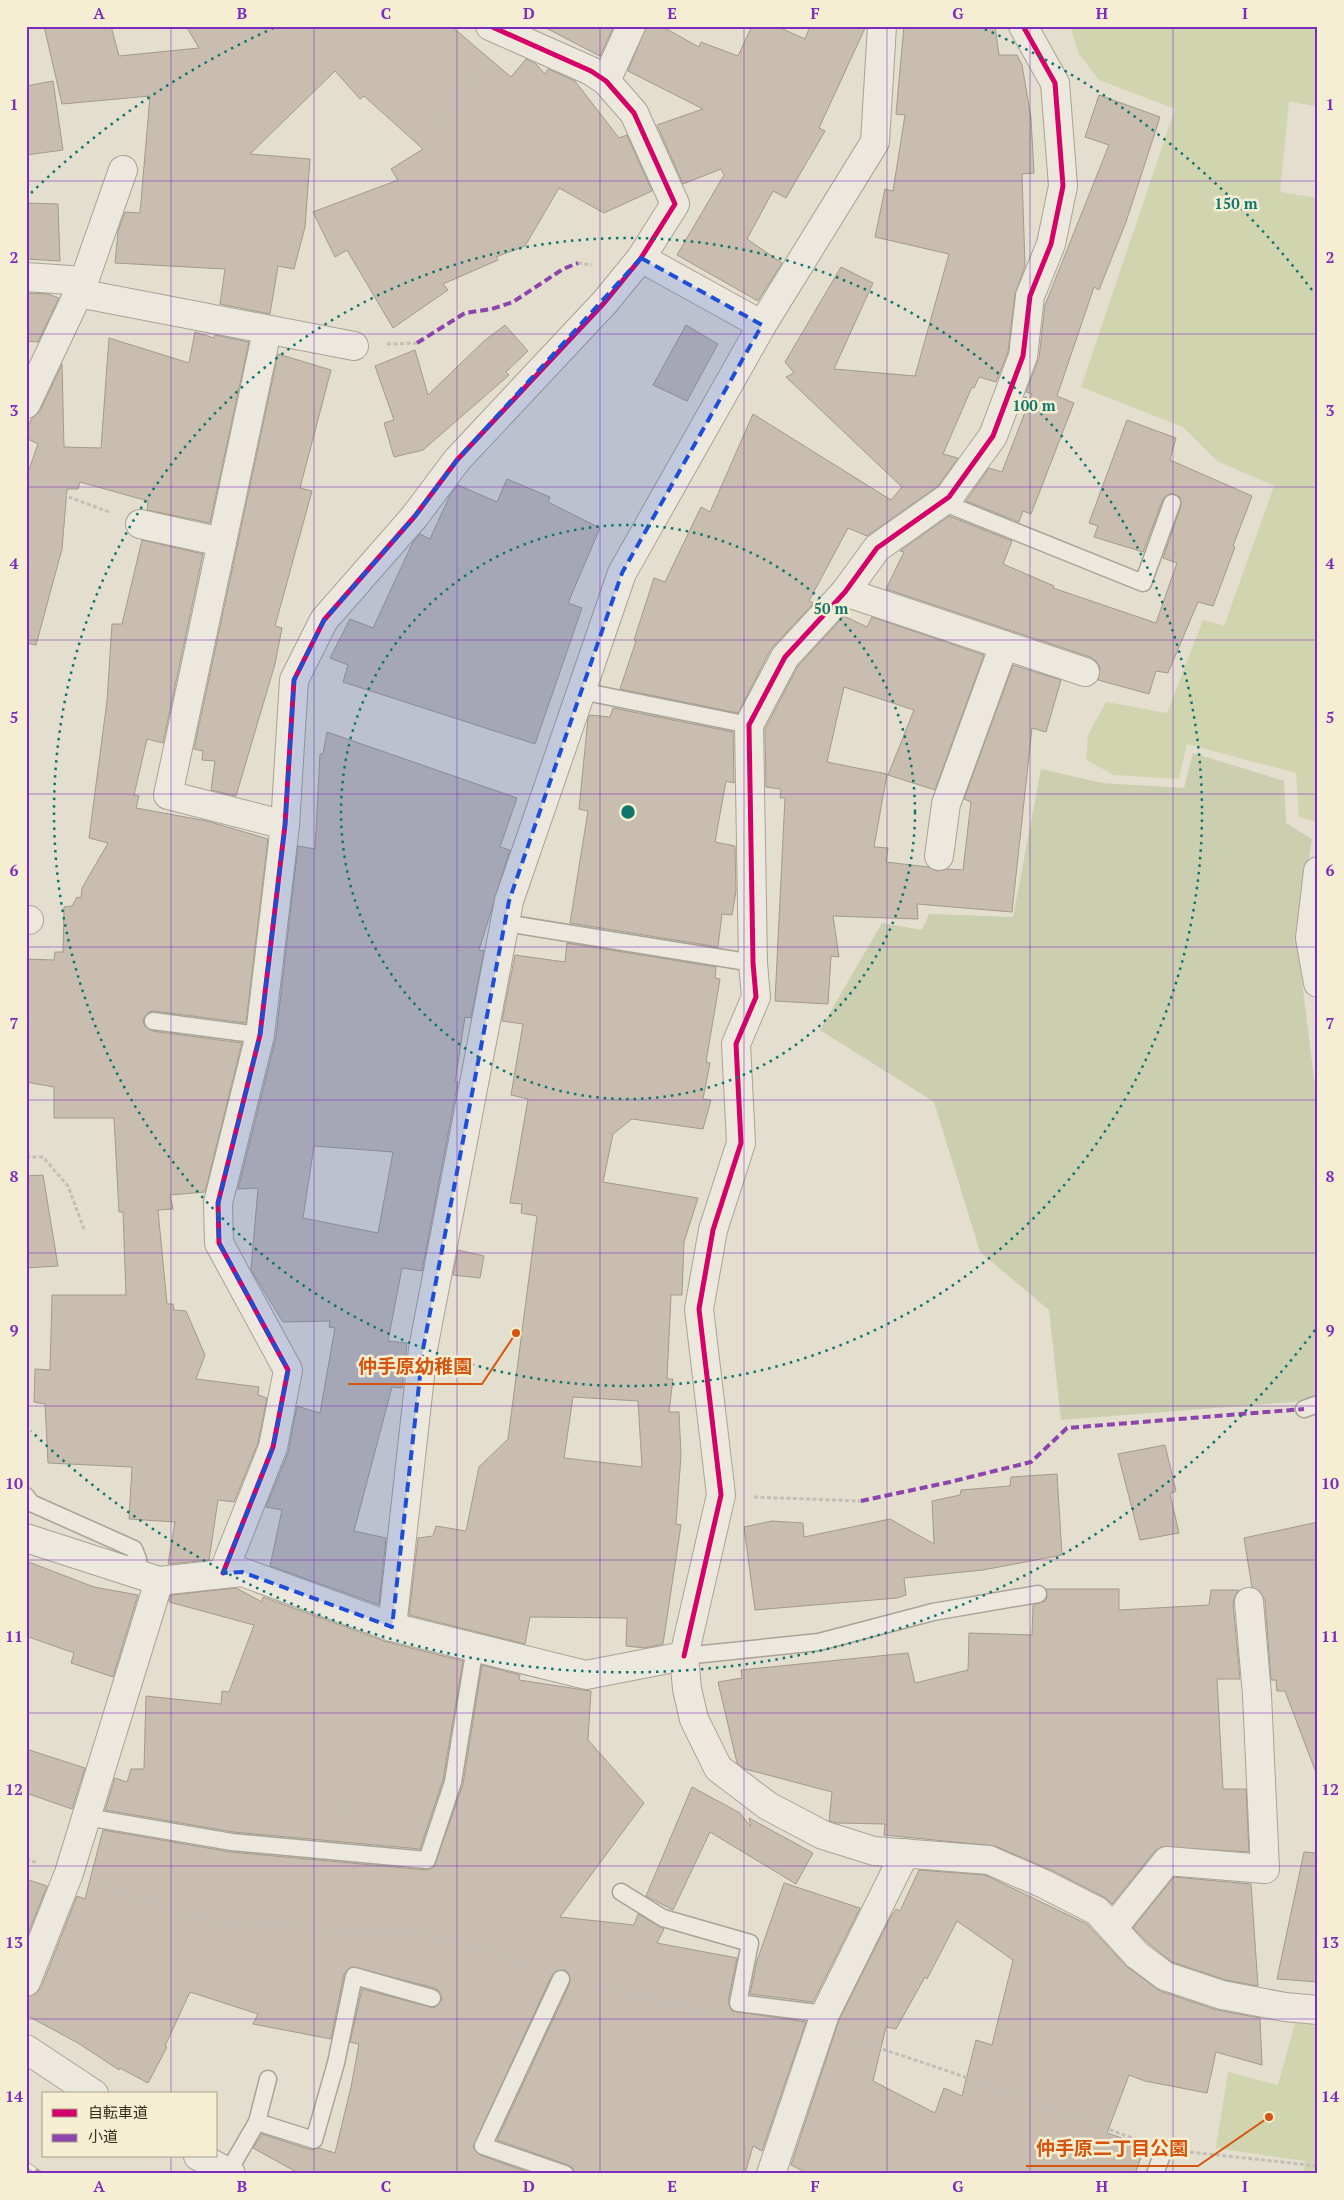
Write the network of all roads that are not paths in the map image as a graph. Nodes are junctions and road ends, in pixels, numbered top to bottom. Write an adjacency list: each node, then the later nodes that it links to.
1 (490, 26): 5 (street)
2 (631, 26): 5 (street)
3 (882, 26): 10 (street)
4 (1023, 26): 14 (street)
5 (606, 81): 7 (street)
6 (123, 170): 9 (street)
7 (641, 258): 10 (street); 23 (street)
8 (26, 277): 9 (street)
9 (81, 287): 11 (street); 13 (street)
10 (762, 325): 21 (street)
11 (267, 330): 12 (street); 17 (street)
12 (354, 346)
13 (26, 404)
14 (942, 502): 15 (lane); 18 (street)
15 (1172, 502)
16 (140, 524): 17 (street)
17 (222, 542): 23 (street)
18 (845, 592): 19 (street); 22 (street)
19 (1004, 645): 20 (street); 24 (street)
20 (1085, 672)
21 (581, 691): 22 (lane); 26 (street)
22 (749, 725): 27 (street)
23 (286, 825): 30 (street)
24 (939, 856)
25 (1318, 871): 28 (street)
26 (505, 923): 27 (lane); 37 (street)
27 (753, 963): 39 (street)
28 (1318, 983)
29 (153, 1021): 30 (lane)
30 (260, 1034): 33 (street)
31 (26, 1496): 34 (lane)
32 (26, 1538): 34 (street)
33 (223, 1573): 34 (street); 37 (street)
34 (149, 1578): 40 (street)
35 (1038, 1594): 39 (lane)
36 (1249, 1602): 43 (street)
37 (392, 1627): 38 (street)
38 (475, 1647): 39 (street); 40 (lane)
39 (684, 1656): 41 (street)
40 (86, 1817): 45 (street)
41 (905, 1853): 43 (street); 48 (street)
42 (620, 1892): 48 (lane)
43 (1113, 1928): 47 (street)
44 (562, 1979): 58 (lane)
45 (26, 1982)
46 (432, 1998): 52 (lane)
47 (1318, 2010)
48 (822, 2021): 59 (street)
49 (26, 2049): 51 (street)
50 (268, 2079): 52 (lane)
51 (91, 2092)
52 (257, 2122): 56 (lane)
53 (1164, 2149): 60 (lane)
54 (196, 2158): 57 (street)
55 (201, 2158): 56 (street)
56 (230, 2173)
57 (185, 2174)
58 (565, 2174)
59 (771, 2174)
60 (1155, 2174)

